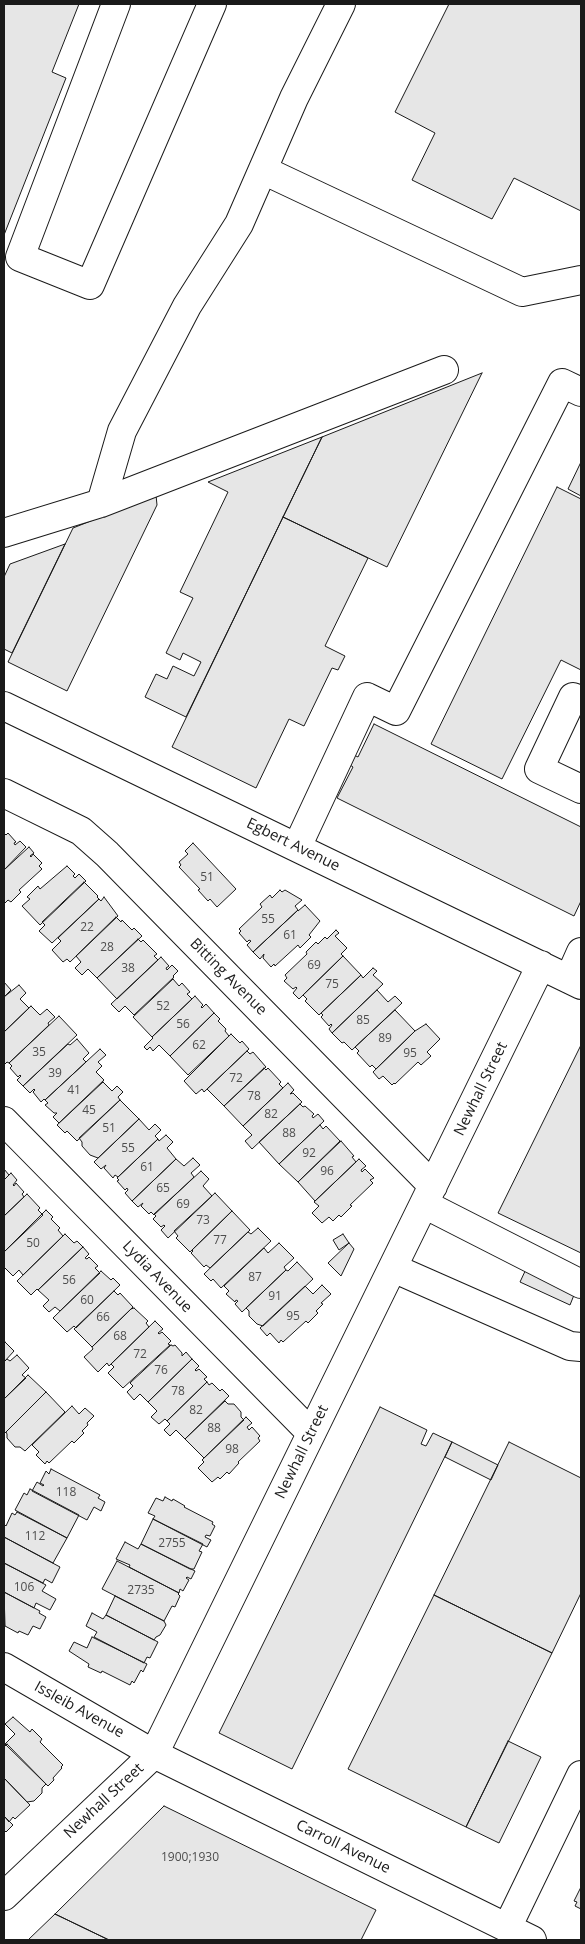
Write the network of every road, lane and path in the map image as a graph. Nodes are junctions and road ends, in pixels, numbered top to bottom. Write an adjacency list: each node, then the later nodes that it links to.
1 (116, 4): 2 (street)
2 (212, 4)
3 (341, 4): 4 (street)
4 (263, 170): 5 (street); 8 (street)
5 (581, 280)
6 (444, 370): 8 (street)
7 (581, 392): 14 (street)
8 (101, 503): 9 (street)
9 (4, 533)
10 (581, 701): 12 (street)
11 (4, 706): 14 (street, Egbert Avenue)
12 (581, 789)
13 (4, 793): 19 (street, Bitting Avenue)
14 (297, 847): 16 (street, Egbert Avenue)
15 (581, 952): 17 (street)
16 (541, 965): 17 (street, Egbert Avenue); 19 (street, Newhall Street)
17 (575, 982)
18 (4, 1121): 23 (street, Lydia Avenue)
19 (428, 1195): 20 (street, Newhall Street); 21 (street, Bitting Avenue)
20 (393, 1268): 22 (street); 23 (street, Newhall Street)
21 (581, 1284)
22 (581, 1347)
23 (311, 1434): 25 (street, Newhall Street)
24 (4, 1668): 25 (street, Issleib Avenue)
25 (154, 1754): 27 (street, Newhall Street); 28 (street, Carroll Avenue)
26 (581, 1776): 28 (street)
27 (4, 1896)
28 (507, 1928): 29 (street, Carroll Avenue)
29 (532, 1940)

